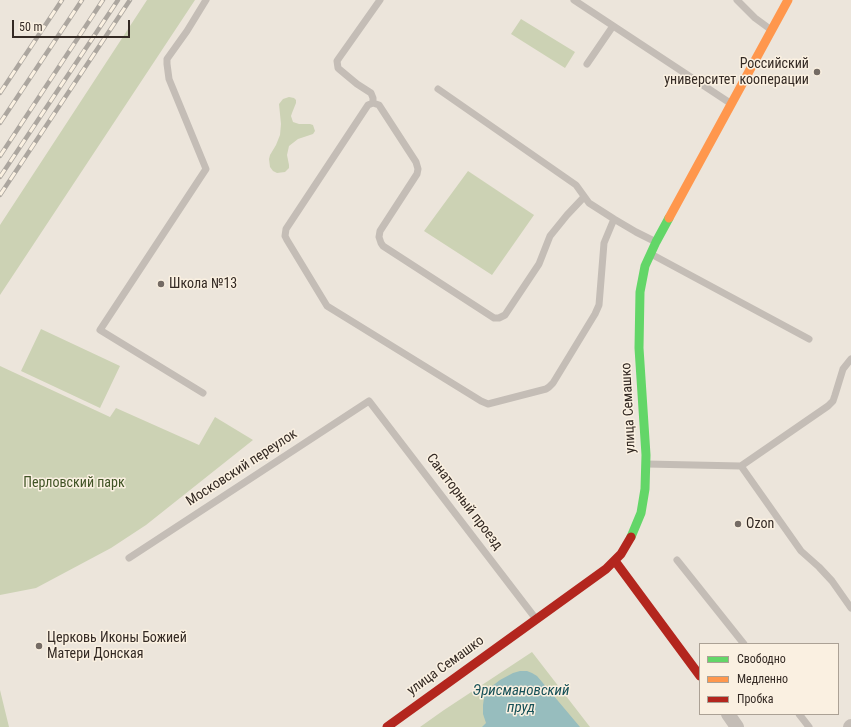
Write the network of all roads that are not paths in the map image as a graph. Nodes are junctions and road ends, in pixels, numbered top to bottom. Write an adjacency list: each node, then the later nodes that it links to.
1 (206, 0): 18 (lane)
2 (380, 0): 10 (lane)
3 (574, 0): 6 (lane)
4 (737, 0): 7 (lane)
5 (788, 0): 7 (main road, улица Семашко)
6 (613, 26): 8 (lane); 11 (lane)
7 (772, 30): 11 (main road, улица Семашко)
8 (587, 64)
9 (438, 89): 12 (lane)
10 (373, 103): 12 (lane); 13 (lane)
11 (731, 104): 14 (main road, улица Семашко)
12 (584, 197): 13 (lane)
13 (614, 219): 14 (lane)
14 (656, 242): 15 (main road, улица Семашко)
15 (650, 254): 16 (lane); 20 (main road, улица Семашко)
16 (809, 339)
17 (851, 359): 21 (lane)
18 (203, 393)
19 (369, 401): 22 (lane, Московский переулок); 26 (lane, Санаторный проезд)
20 (646, 464): 21 (lane); 24 (main road, улица Семашко)
21 (741, 466): 25 (lane)
22 (129, 558)
23 (678, 560): 27 (lane)
24 (614, 562): 26 (main road, улица Семашко); 28 (main road)
25 (851, 608)
26 (537, 620): 31 (main road, улица Семашко)
27 (743, 643)
28 (699, 675)
29 (729, 715): 32 (street)
30 (800, 715): 33 (lane)
31 (387, 727)
32 (737, 727)
33 (809, 727)

